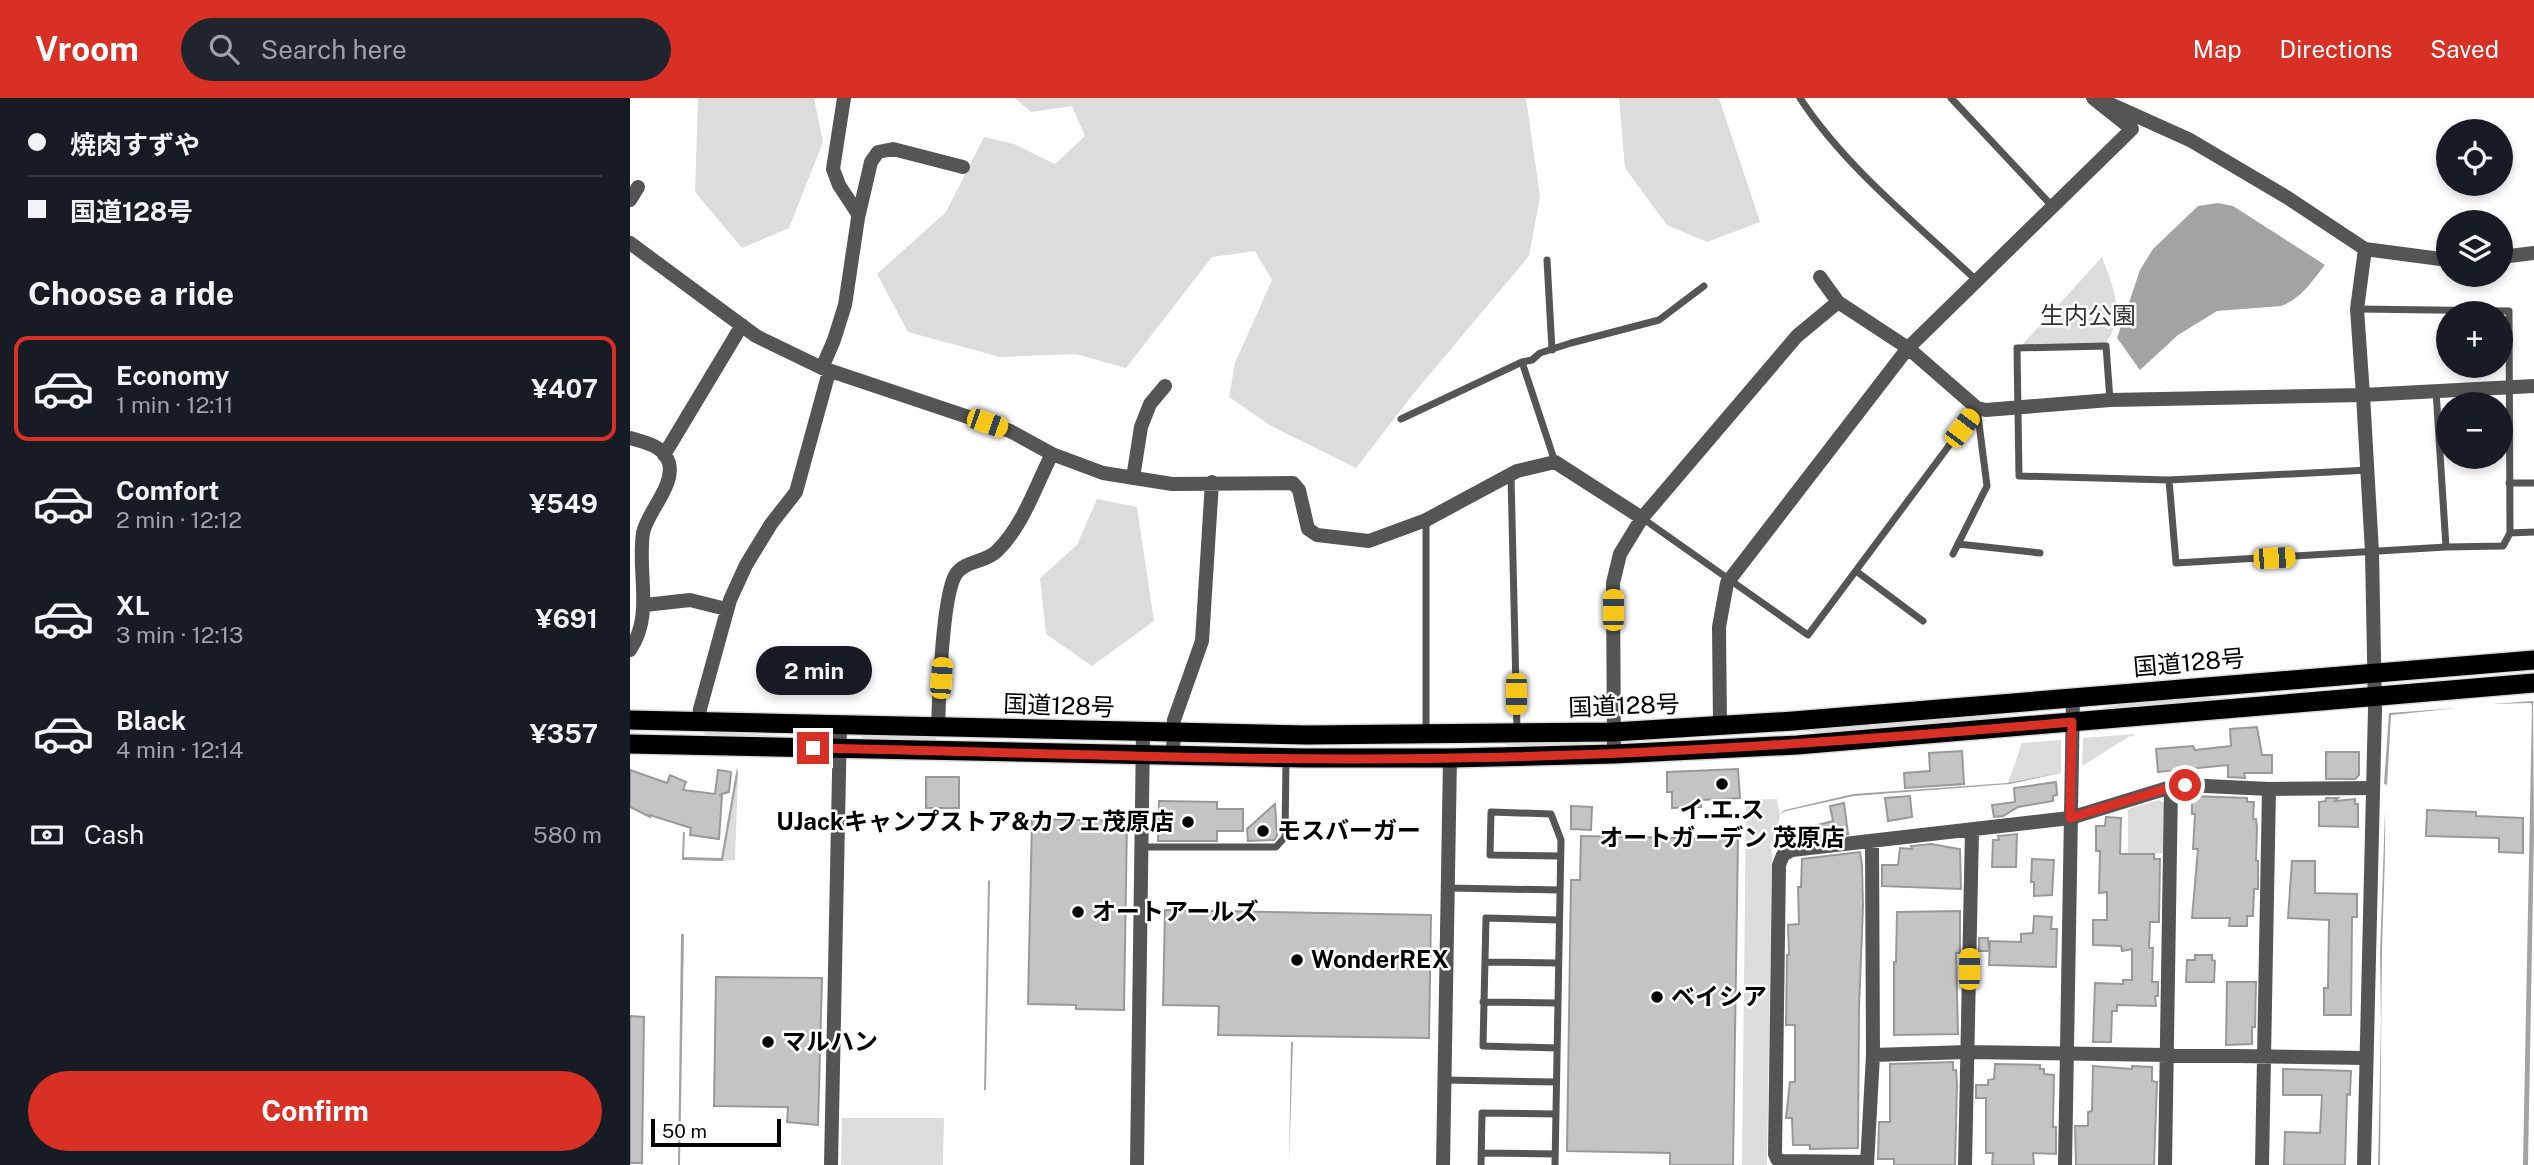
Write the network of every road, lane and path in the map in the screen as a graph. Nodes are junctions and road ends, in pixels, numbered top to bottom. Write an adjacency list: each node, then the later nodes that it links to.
1 (844, 98): 10 (street)
2 (1811, 98): 5 (lane)
3 (1951, 98): 9 (lane)
4 (2095, 98): 9 (street); 12 (street)
5 (1802, 101): 18 (lane)
6 (963, 167): 10 (street)
7 (638, 187): 8 (street)
8 (630, 200)
9 (2053, 207): 18 (street)
10 (859, 214): 26 (street)
11 (630, 243): 22 (street)
12 (2365, 249): 15 (street); 21 (street)
13 (2534, 253): 14 (street)
14 (2513, 256)
15 (2436, 258)
16 (1547, 260): 24 (lane)
17 (1820, 277): 20 (street)
18 (1976, 280): 23 (street)
19 (1704, 286): 24 (lane)
20 (1838, 302): 23 (street); 47 (street)
21 (2357, 309): 29 (lane); 31 (street)
22 (742, 325): 26 (street); 38 (street)
23 (1908, 348): 34 (street); 57 (street)
24 (1552, 349): 25 (lane)
25 (1522, 362): 35 (lane); 39 (lane)
26 (826, 370): 37 (street); 59 (street)
27 (1165, 386): 42 (street)
28 (2534, 386): 29 (street)
29 (2508, 388): 30 (street); 45 (lane)
30 (2436, 391): 31 (street); 52 (lane)
31 (2362, 395): 32 (street); 40 (street)
32 (2110, 400): 33 (street); 33 (lane)
33 (2018, 407): 34 (street); 43 (lane)
34 (1977, 408): 51 (lane); 56 (lane)
35 (1402, 419)
36 (630, 438): 38 (street)
37 (1052, 454): 42 (street); 72 (street)
38 (664, 455): 58 (street)
39 (1555, 462): 41 (street); 47 (street)
40 (2368, 470): 43 (lane); 53 (street)
41 (1511, 475): 48 (street); 76 (lane)
42 (1133, 478): 44 (street)
43 (2169, 480): 53 (lane)
44 (1212, 482): 48 (street); 75 (street)
45 (2510, 483): 46 (lane); 49 (lane)
46 (2534, 483)
47 (1643, 518): 57 (lane); 73 (street)
48 (1426, 520): 77 (lane)
49 (2510, 533): 50 (lane); 52 (lane)
50 (2534, 533)
51 (1958, 544): 54 (lane); 55 (lane)
52 (2446, 547): 53 (lane)
53 (2372, 552): 63 (street)
54 (2040, 553)
55 (1953, 554)
56 (1856, 571): 57 (lane); 60 (lane)
57 (1730, 580): 71 (street)
58 (645, 605): 59 (street); 61 (street)
59 (726, 610): 68 (street)
60 (1923, 621)
61 (630, 650)
62 (2534, 660): 63 (highway, 国道128号)
63 (2375, 673): 65 (street); 66 (highway, 国道128号)
64 (2534, 683): 65 (highway, 国道128号)
65 (2375, 695): 69 (highway, 国道128号); 86 (street)
66 (2073, 697): 69 (street); 71 (highway, 国道128号)
67 (630, 720): 68 (highway, 国道128号)
68 (699, 722): 70 (highway, 国道128号)
69 (2072, 722): 80 (highway, 国道128号); 88 (street)
70 (840, 725): 72 (highway, 国道128号); 79 (street)
71 (1720, 726): 73 (highway, 国道128号)
72 (938, 727): 74 (highway, 国道128号)
73 (1613, 732): 76 (highway, 国道128号); 80 (street)
74 (1143, 733): 75 (highway, 国道128号); 81 (street)
75 (1172, 733): 77 (highway, 国道128号); 82 (street)
76 (1517, 734): 77 (highway, 国道128号)
77 (1426, 735)
78 (630, 744): 79 (highway, 国道128号)
79 (839, 749): 81 (highway, 国道128号); 113 (street)
80 (1614, 754): 84 (highway, 国道128号)
81 (1142, 755): 82 (highway, 国道128号); 91 (street)
82 (1173, 756): 83 (highway, 国道128号)
83 (1286, 758): 84 (highway, 国道128号); 91 (lane)
84 (1450, 758): 93 (street)
85 (2171, 787): 87 (street); 88 (street); 104 (street)
86 (2373, 788): 87 (street); 106 (street)
87 (2269, 789): 105 (street)
88 (2070, 818): 89 (street); 102 (street)
89 (1972, 830): 90 (street); 101 (street)
90 (1872, 841): 103 (street); 112 (street)
91 (1141, 847): 114 (street)
92 (1560, 856): 92 (lane); 94 (lane)
93 (1448, 888): 94 (lane); 107 (street)
94 (1559, 890): 95 (lane)
95 (1558, 920): 96 (lane); 97 (lane)
96 (1485, 962): 97 (lane); 98 (lane)
97 (1558, 963): 99 (lane)
98 (1483, 1002): 99 (lane); 100 (lane)
99 (1557, 1003): 100 (lane)
100 (1557, 1048): 108 (lane)
101 (1967, 1052): 102 (street); 103 (street); 118 (street)
102 (2067, 1054): 104 (street); 119 (street)
103 (1873, 1055): 112 (street)
104 (2168, 1055): 105 (street); 120 (street)
105 (2265, 1058): 106 (street); 121 (street)
106 (2366, 1058): 122 (street)
107 (1445, 1080): 108 (lane); 115 (street)
108 (1556, 1082): 109 (lane)
109 (1556, 1114): 110 (lane); 111 (lane)
110 (1481, 1153): 111 (lane); 116 (lane)
111 (1555, 1154): 117 (lane)
112 (1867, 1163)
113 (831, 1165)
114 (1137, 1165)
115 (1443, 1165)
116 (1481, 1165)
117 (1555, 1165)
118 (1965, 1165)
119 (2064, 1165)
120 (2165, 1165)
121 (2262, 1165)
122 (2364, 1165)

